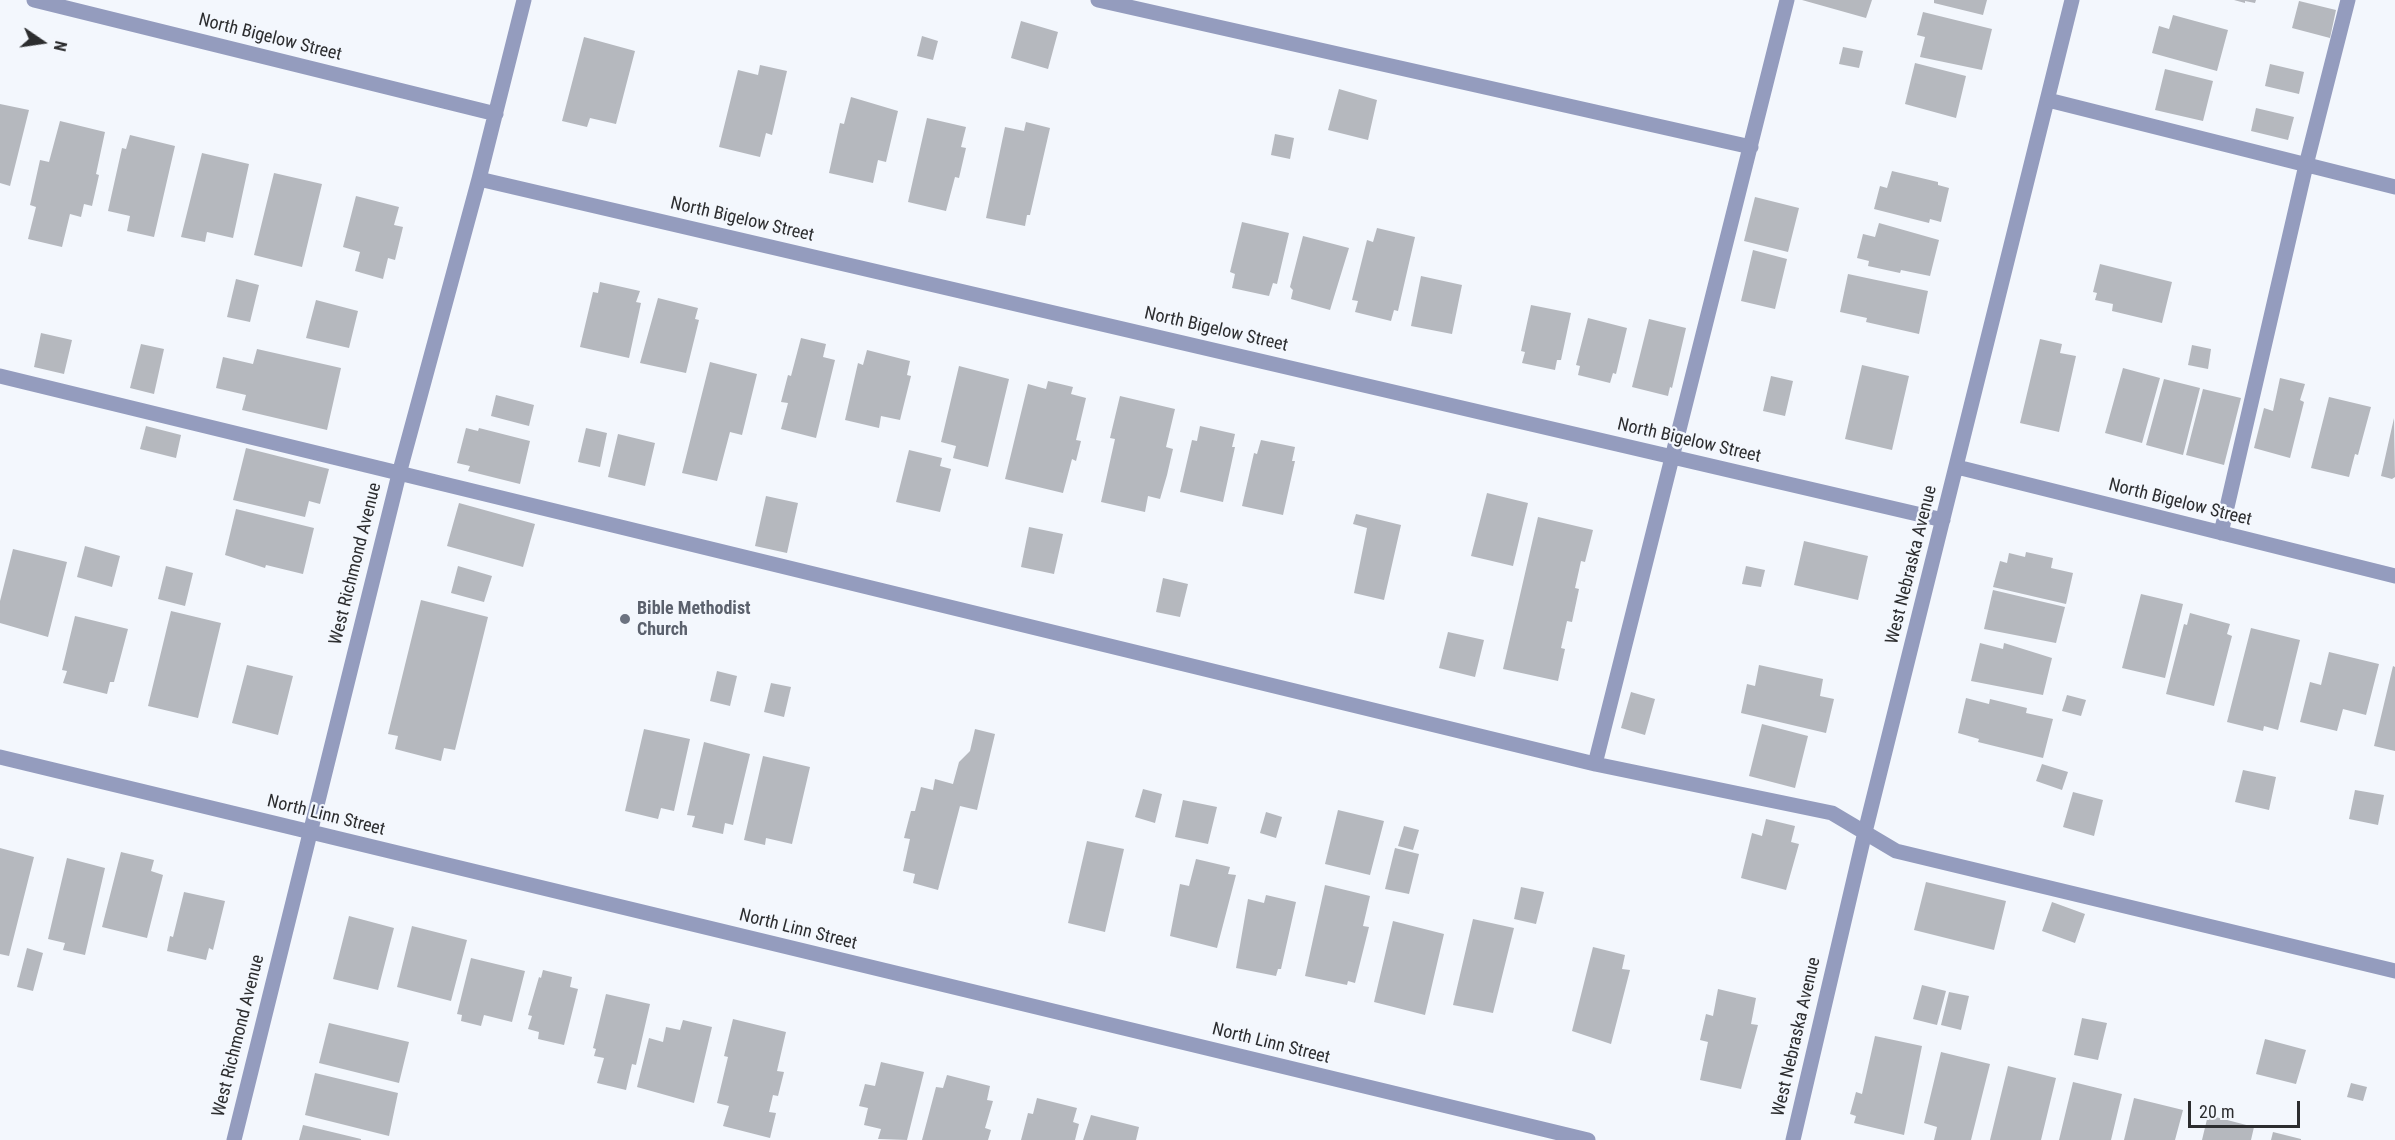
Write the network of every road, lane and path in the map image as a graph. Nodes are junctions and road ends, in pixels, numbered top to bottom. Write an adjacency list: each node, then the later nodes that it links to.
1 (34, 0): 8 (street, North Bigelow Street)
2 (524, 0): 8 (street, West Richmond Avenue)
3 (1098, 0): 9 (street)
4 (1787, 0): 9 (street)
5 (2072, 0): 7 (street, West Nebraska Avenue)
6 (2349, 0): 10 (street)
7 (2048, 100): 10 (street); 15 (street, West Nebraska Avenue)
8 (496, 114): 11 (street, West Richmond Avenue)
9 (1751, 147): 14 (street)
10 (2306, 165): 12 (street); 18 (street)
11 (479, 179): 14 (street, North Bigelow Street); 16 (street, West Richmond Avenue)
12 (2395, 187)
13 (0, 376): 16 (street)
14 (1674, 457): 17 (street, North Bigelow Street); 21 (street)
15 (1957, 467): 17 (street, West Nebraska Avenue); 18 (street, North Bigelow Street)
16 (399, 474): 21 (street); 22 (street, West Richmond Avenue)
17 (1943, 520): 23 (street, West Nebraska Avenue)
18 (2221, 533): 19 (street, North Bigelow Street)
19 (2395, 576)
20 (0, 757): 22 (street, North Linn Street)
21 (1595, 764): 23 (street)
22 (309, 832): 25 (street, West Richmond Avenue); 26 (street, North Linn Street)
23 (1865, 832): 24 (street); 27 (street, West Nebraska Avenue)
24 (2395, 971)
25 (234, 1140)
26 (1588, 1140)
27 (1792, 1140)

